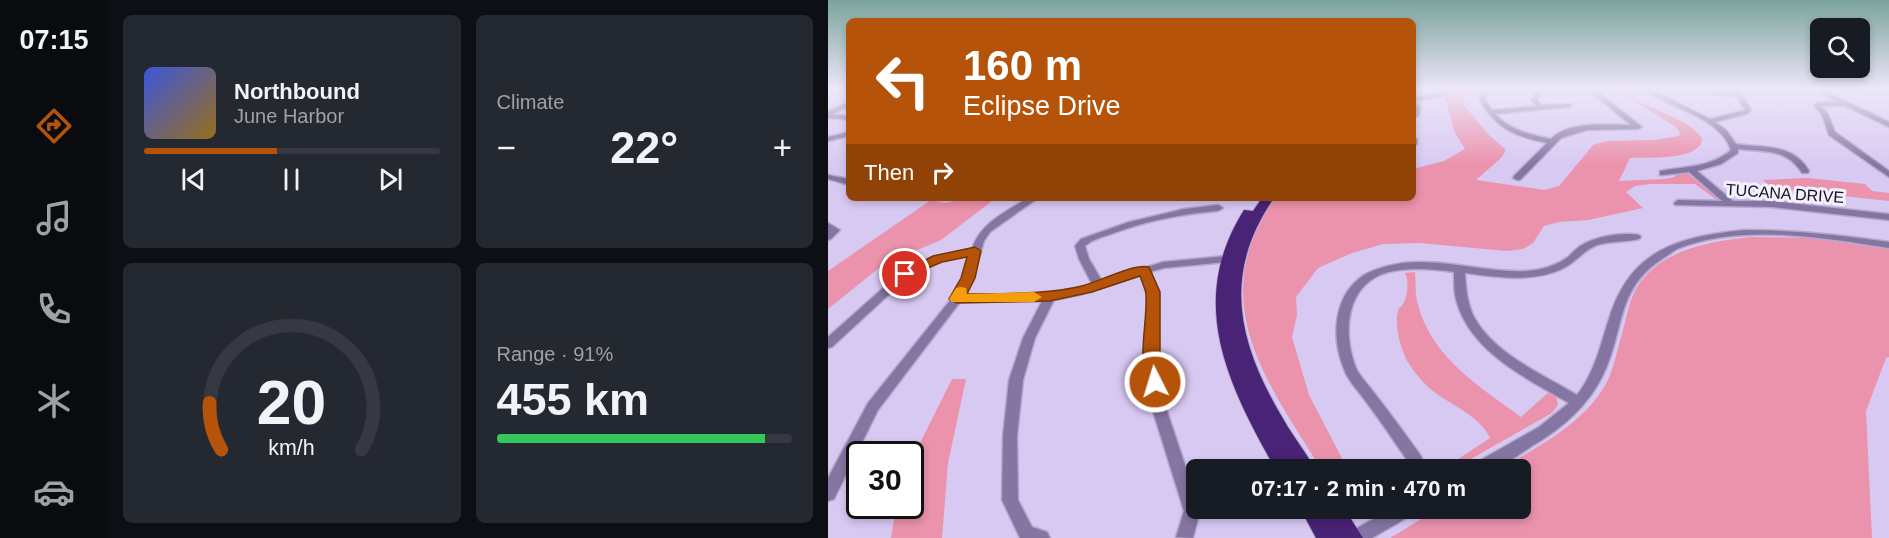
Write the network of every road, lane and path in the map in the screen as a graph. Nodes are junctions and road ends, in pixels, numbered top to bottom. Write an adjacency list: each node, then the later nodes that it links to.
1 (1493, 114): 13 (street)
2 (1622, 114): 13 (street)
3 (1694, 114): 9 (street)
4 (1741, 114): 9 (street)
5 (1825, 114): 19 (street)
6 (1867, 114): 10 (street)
7 (828, 115): 8 (street)
8 (846, 118)
9 (1709, 122): 14 (street)
10 (1889, 125)
11 (846, 135): 12 (street)
12 (828, 139)
13 (1552, 142): 21 (street)
14 (1734, 146): 15 (street); 16 (street)
15 (1691, 170): 18 (street); 26 (street)
16 (1805, 171)
17 (846, 173): 20 (street)
18 (1663, 173)
19 (1889, 175)
20 (831, 178): 22 (street)
21 (1517, 178)
22 (846, 181)
23 (1030, 201): 32 (street)
24 (1255, 201): 33 (main road)
25 (1266, 201): 43 (main road)
26 (1729, 202): 27 (street, TUCANA DRIVE); 29 (street, TUCANA DRIVE)
27 (1678, 203)
28 (1218, 208): 36 (street)
29 (1889, 217)
30 (1636, 237): 35 (street)
31 (1889, 245): 40 (street)
32 (975, 251): 38 (street); 39 (street)
33 (1226, 259): 34 (street); 42 (main road)
34 (1144, 270): 36 (street); 49 (street)
35 (1459, 270): 40 (street); 41 (street)
36 (1099, 286): 37 (street)
37 (1050, 297): 38 (street); 50 (street)
38 (957, 299): 45 (street)
39 (828, 344)
40 (1579, 402): 44 (street)
41 (1414, 458)
42 (1281, 459)
43 (1299, 459)
44 (1495, 459)
45 (828, 494)
46 (1317, 519): 51 (main road)
47 (1340, 519): 52 (main road)
48 (1388, 519): 52 (street)
49 (1185, 537)
50 (1041, 538)
51 (1328, 538)
52 (1354, 538)

